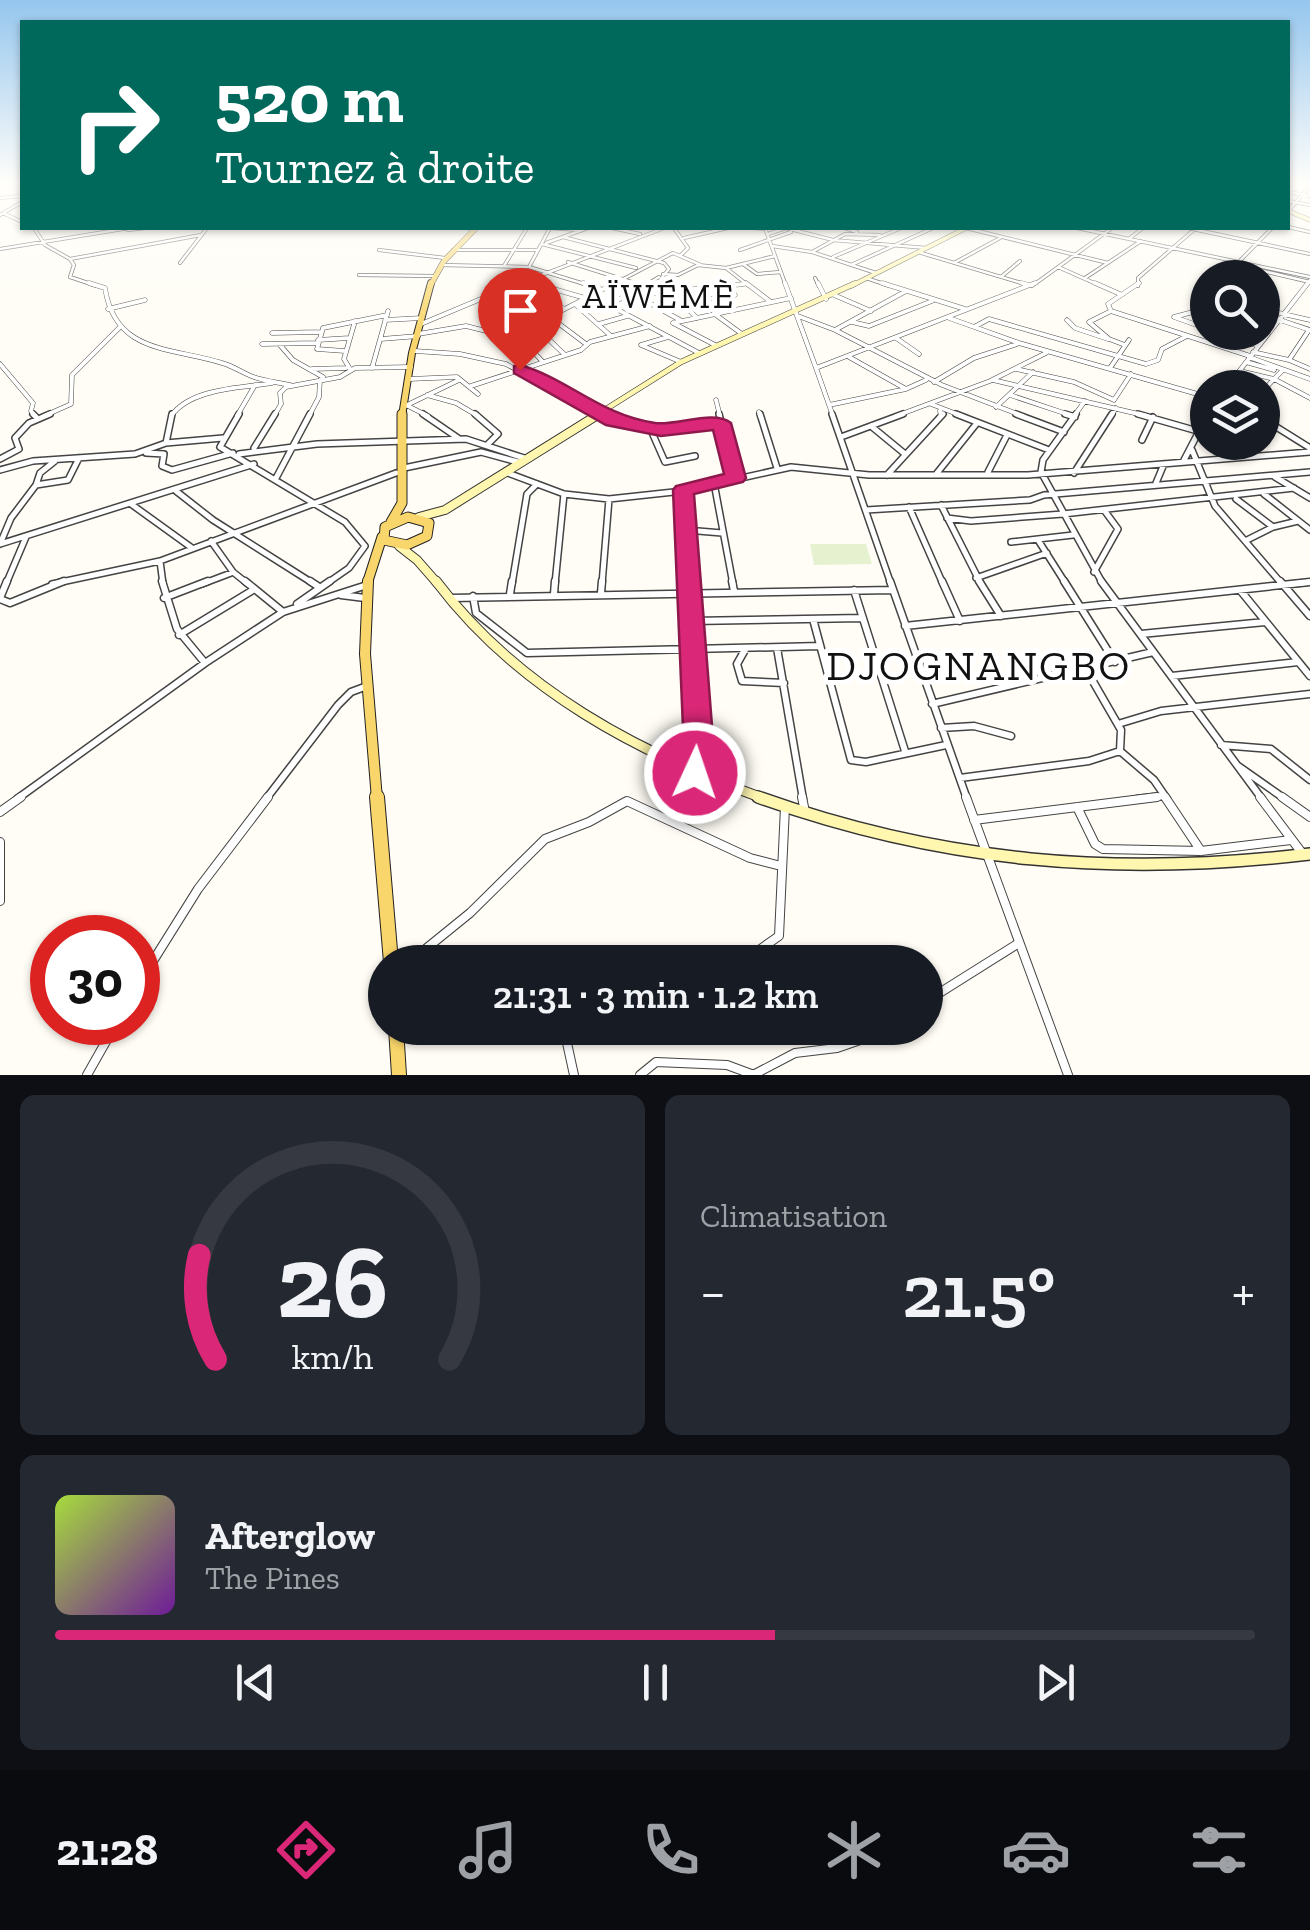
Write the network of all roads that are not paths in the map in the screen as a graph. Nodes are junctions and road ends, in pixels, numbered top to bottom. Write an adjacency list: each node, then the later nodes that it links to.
1 (37, 233): 38 (street)
2 (102, 233): 38 (street)
3 (133, 233): 41 (street)
4 (470, 233): 47 (main road)
5 (524, 233): 48 (street)
6 (547, 233): 39 (street)
7 (573, 233): 30 (street)
8 (635, 233): 26 (street)
9 (647, 233): 26 (street)
10 (679, 233): 31 (street)
11 (705, 233): 31 (street)
12 (805, 233): 33 (street)
13 (888, 233): 28 (street)
14 (921, 233): 40 (street)
15 (956, 233): 44 (street)
16 (990, 233): 29 (street)
17 (1099, 233): 23 (street)
18 (1137, 233): 32 (street)
19 (1189, 233): 42 (street)
20 (1215, 233): 24 (street)
21 (1266, 233): 37 (street)
22 (860, 234): 28 (street); 33 (street)
23 (1103, 234): 32 (street); 36 (street); 53 (street)
24 (1218, 234): 34 (street); 37 (street)
25 (202, 235): 41 (street); 63 (street)
26 (643, 235): 43 (street)
27 (768, 235): 50 (street); 51 (street); 57 (street)
28 (883, 236): 35 (street)
29 (1003, 236): 53 (street); 67 (street)
30 (562, 237): 39 (street); 43 (street)
31 (684, 238): 56 (street)
32 (1130, 238): 36 (street)
33 (834, 240): 35 (street); 51 (street)
34 (1206, 241)
35 (866, 242): 40 (street); 58 (street)
36 (1140, 242): 42 (street); 68 (street)
37 (1256, 242): 54 (street); 62 (street)
38 (44, 244): 45 (street); 59 (street)
39 (543, 244): 49 (street); 55 (street)
40 (897, 245): 44 (street); 72 (street)
41 (143, 246): 59 (street)
42 (1172, 247): 61 (street); 99 (street)
43 (606, 248): 55 (street); 60 (street)
44 (926, 248): 52 (street)
45 (0, 250)
46 (379, 250): 64 (street)
47 (452, 250): 48 (street); 64 (main road)
48 (513, 250): 49 (street); 70 (street)
49 (538, 250): 73 (street)
50 (740, 250)
51 (812, 252): 58 (street)
52 (917, 252): 67 (street); 79 (street)
53 (1075, 254): 68 (street); 74 (street)
54 (1310, 254)
55 (586, 255): 65 (street); 76 (street)
56 (681, 255): 60 (street); 71 (street)
57 (775, 256): 69 (street); 78 (street)
58 (830, 258): 72 (street)
59 (70, 259): 114 (street)
60 (656, 260): 76 (street); 82 (street)
61 (1226, 260)
62 (1240, 260)
63 (180, 262)
64 (443, 262): 70 (street); 83 (main road)
65 (568, 262): 77 (street); 84 (street)
66 (1020, 262): 85 (street)
67 (954, 263): 85 (street)
68 (1108, 263): 88 (street)
69 (743, 264): 75 (street); 78 (street)
70 (504, 266): 73 (street)
71 (701, 266): 75 (street); 82 (street)
72 (851, 266): 79 (street)
73 (529, 267): 77 (street)
74 (1057, 267): 88 (street); 93 (street)
75 (726, 268): 91 (street)
76 (638, 269): 84 (street)
77 (547, 272): 90 (street); 94 (street)
78 (781, 272): 105 (street)
79 (876, 273): 87 (street)
80 (1280, 273): 89 (street)
81 (359, 275): 83 (street)
82 (662, 275): 92 (street); 96 (street)
83 (434, 276): 134 (main road)
84 (622, 277): 92 (street); 94 (street)
85 (1000, 277): 93 (street)
86 (814, 278): 106 (street)
87 (866, 278): 97 (street); 101 (street)
88 (1085, 278): 99 (street)
89 (1310, 280): 120 (street)
90 (526, 281): 95 (street); 104 (street)
91 (744, 284): 96 (street); 110 (street)
92 (641, 286): 98 (street)
93 (1030, 286): 116 (street)
94 (601, 288): 104 (street)
95 (507, 289): 103 (street); 115 (street)
96 (667, 290): 100 (street); 111 (street)
97 (906, 291): 109 (street); 117 (street)
98 (629, 292): 100 (street); 113 (street)
99 (1120, 294): 118 (street)
100 (636, 295): 129 (street)
101 (834, 295): 106 (street); 117 (street)
102 (735, 296): 108 (street)
103 (488, 298): 126 (street); 134 (street)
104 (586, 298): 112 (street); 113 (street)
105 (791, 298): 110 (street); 121 (street)
106 (826, 299): 121 (street)
107 (145, 300): 114 (street)
108 (702, 300): 111 (street); 123 (street)
109 (935, 300): 116 (street); 135 (street)
110 (772, 302): 123 (street)
111 (682, 303): 127 (street)
112 (576, 304): 115 (street); 137 (street)
113 (609, 305): 122 (street)
114 (108, 308): 139 (street)
115 (566, 309): 126 (street)
116 (968, 310): 128 (street)
117 (871, 311): 135 (street)
118 (1111, 311): 150 (street); 154 (street)
119 (1190, 312): 136 (street)
120 (1282, 313): 124 (street); 132 (street)
121 (797, 314): 142 (street); 146 (street); 179 (street)
122 (630, 315): 137 (street); 138 (street)
123 (717, 315): 127 (street); 146 (street)
124 (1280, 315)
125 (387, 316): 133 (street); 134 (street); 152 (street)
126 (550, 317): 141 (street); 160 (street)
127 (698, 318): 129 (street)
128 (949, 318): 140 (street); 153 (street)
129 (680, 320): 161 (street)
130 (1067, 320): 154 (street)
131 (1280, 320): 143 (street)
132 (1310, 320)
133 (355, 321): 144 (street); 151 (street)
134 (421, 321): 147 (main road)
135 (852, 322): 142 (street)
136 (1190, 323)
137 (598, 324): 148 (street)
138 (650, 326): 148 (street); 149 (street)
139 (120, 327): 196 (street); 223 (street)
140 (974, 327): 157 (street); 170 (street)
141 (539, 330): 155 (street); 169 (street)
142 (835, 330): 162 (street)
143 (1310, 330): 175 (street)
144 (321, 332): 145 (street); 156 (street)
145 (272, 333)
146 (743, 334): 161 (street)
147 (418, 335): 152 (street); 155 (street); 165 (main road)
148 (612, 336): 160 (street)
149 (669, 336): 166 (street); 174 (street)
150 (1186, 336): 170 (street); 172 (street)
151 (349, 338): 156 (street); 164 (street)
152 (381, 338): 178 (street)
153 (896, 338): 162 (street); 168 (street)
154 (1108, 340): 170 (street)
155 (526, 341): 173 (street)
156 (318, 342): 159 (street); 164 (street)
157 (1019, 343): 167 (street); 194 (street)
158 (262, 344): 159 (street)
159 (278, 344): 184 (street)
160 (586, 344): 169 (street)
161 (716, 345): 166 (street)
162 (872, 348): 171 (street); 194 (street)
163 (1253, 350): 172 (street)
164 (346, 351): 182 (street)
165 (415, 351): 177 (main road); 185 (street)
166 (699, 352): 174 (street)
167 (1049, 352): 180 (street); 181 (street)
168 (919, 354)
169 (565, 355): 173 (street)
170 (1118, 355): 181 (street)
171 (849, 357): 179 (street); 202 (street)
172 (1249, 357): 175 (street); 186 (street); 187 (street)
173 (543, 362): 185 (street)
174 (681, 362): 217 (street)
175 (1290, 362): 183 (street); 187 (street)
176 (0, 364): 223 (street)
177 (412, 367): 178 (street); 191 (main road)
178 (372, 368): 182 (street)
179 (816, 368): 212 (street)
180 (1013, 368): 188 (street); 195 (street)
181 (1110, 368): 189 (street)
182 (349, 369): 184 (street); 193 (street)
183 (1310, 369)
184 (310, 370): 193 (street)
185 (520, 370): 200 (street); 217 (street)
186 (1238, 370)
187 (1281, 371): 192 (street)
188 (1033, 372): 201 (street); 210 (street)
189 (1131, 374): 204 (street); 210 (street)
190 (462, 378): 191 (street); 200 (street); 207 (street)
191 (409, 379): 214 (main road)
192 (1310, 379)
193 (323, 380): 199 (street); 239 (street)
194 (931, 380): 202 (street); 203 (street)
195 (992, 380): 201 (street); 203 (street)
196 (275, 382): 198 (street); 199 (street)
197 (1280, 382): 208 (street)
198 (256, 385): 233 (street); 237 (street)
199 (290, 385): 241 (street)
200 (471, 386): 205 (street)
201 (1020, 386): 206 (street); 211 (street)
202 (906, 388): 212 (street)
203 (958, 392): 213 (street); 215 (street)
204 (1190, 392)
205 (478, 394)
206 (1010, 395): 215 (street); 221 (street)
207 (427, 396): 214 (street); 238 (street)
208 (1310, 398)
209 (716, 400): 224 (street)
210 (1114, 400): 216 (street)
211 (1086, 401): 216 (street); 221 (street)
212 (828, 405): 232 (street)
213 (933, 405): 219 (street); 220 (street); 226 (street)
214 (405, 406): 234 (street); 236 (main road)
215 (996, 407): 230 (street)
216 (1113, 408): 222 (street); 269 (street)
217 (597, 412): 228 (street); 253 (street)
218 (759, 412): 261 (street)
219 (950, 412): 220 (street); 225 (street)
220 (942, 414): 247 (street)
221 (1075, 417): 230 (street)
222 (1153, 417): 227 (street); 235 (street)
223 (37, 418): 240 (street)
224 (721, 423): 228 (street); 274 (street)
225 (977, 423): 231 (street); 267 (street)
226 (871, 426): 232 (street); 247 (street)
227 (1190, 427)
228 (650, 428): 249 (street)
229 (1280, 430): 243 (street)
230 (1064, 432): 242 (street)
231 (1007, 435): 242 (street); 268 (street)
232 (841, 437): 265 (street)
233 (224, 438): 237 (street); 248 (street)
234 (458, 439): 236 (street); 238 (street)
235 (1142, 440)
236 (398, 441): 239 (street); 264 (main road)
237 (166, 443): 246 (street)
238 (488, 444): 253 (street)
239 (292, 445): 241 (street); 275 (street)
240 (19, 450): 251 (street); 257 (street)
241 (252, 450): 248 (street)
242 (1049, 450): 270 (street)
243 (1310, 450): 245 (street)
244 (1190, 452): 254 (street)
245 (1280, 453)
246 (135, 454): 248 (street); 250 (street)
247 (905, 454): 272 (street)
248 (240, 455): 259 (street)
249 (695, 456)
250 (79, 457): 252 (street); 281 (street)
251 (0, 459)
252 (57, 459): 257 (street); 281 (street)
253 (521, 460): 263 (street); 264 (street)
254 (1184, 460): 258 (street); 260 (street)
255 (1197, 460): 258 (street)
256 (1217, 460): 258 (street)
257 (33, 461): 262 (street)
258 (1198, 463): 278 (street)
259 (254, 464): 275 (street); 284 (street)
260 (1164, 464): 269 (street); 280 (street)
261 (777, 468): 265 (street); 274 (street)
262 (0, 470)
263 (504, 471): 279 (street); 297 (street)
264 (396, 472): 292 (main road); 294 (street)
265 (853, 472): 271 (street); 276 (street)
266 (1310, 472): 273 (street)
267 (938, 473): 268 (street); 272 (street)
268 (988, 473): 270 (street)
269 (1074, 473): 270 (street)
270 (1042, 474): 287 (street)
271 (869, 475): 272 (street); 276 (street)
272 (887, 475)
273 (1272, 476): 278 (street); 282 (street)
274 (736, 478): 277 (street)
275 (275, 480): 294 (street)
276 (856, 480): 298 (street)
277 (714, 482): 283 (street); 310 (street)
278 (1208, 482): 280 (street); 291 (street)
279 (537, 484): 285 (street); 341 (street)
280 (1156, 484): 287 (street)
281 (36, 485): 319 (street)
282 (1294, 488): 286 (street); 289 (street)
283 (683, 490): 290 (street); 307 (street)
284 (176, 491): 293 (street); 309 (street)
285 (564, 494): 290 (street); 342 (street)
286 (1264, 494): 288 (street); 303 (street)
287 (1052, 495): 295 (street); 300 (street)
288 (1233, 497): 291 (street); 305 (street)
289 (1310, 498)
290 (609, 499): 339 (street)
291 (1215, 499): 299 (street); 316 (street)
292 (402, 503): 301 (main road); 304 (main road)
293 (131, 504): 312 (street); 321 (street)
294 (310, 504): 309 (street); 331 (street)
295 (941, 504): 296 (street); 302 (street)
296 (909, 507): 298 (street); 356 (street)
297 (444, 510): 301 (street); 306 (street)
298 (866, 510): 334 (street)
299 (1104, 510): 300 (street); 327 (street)
300 (1063, 514): 302 (street); 311 (street)
301 (418, 517): 304 (main road); 306 (main road)
302 (948, 518): 328 (street)
303 (1298, 521): 305 (street); 308 (street)
304 (391, 522): 313 (main road)
305 (1273, 526): 316 (street)
306 (431, 528): 314 (main road)
307 (686, 530): 310 (street); 338 (street)
308 (1310, 530)
309 (232, 533): 317 (street); 331 (street)
310 (722, 533): 337 (street)
311 (1073, 535): 315 (street); 327 (street)
312 (26, 537): 319 (street); 344 (street)
313 (382, 537): 320 (main road); 322 (main road)
314 (423, 539): 320 (main road); 324 (street)
315 (1038, 540): 318 (street); 323 (street)
316 (1245, 540): 330 (street)
317 (211, 541): 321 (street); 326 (street)
318 (1011, 542)
319 (0, 544)
320 (398, 546): 322 (main road); 324 (street)
321 (192, 548): 325 (street)
322 (377, 554): 336 (main road)
323 (1047, 554): 328 (street); 349 (street)
324 (422, 560): 346 (street)
325 (160, 561): 344 (street); 345 (street)
326 (232, 572): 332 (street); 345 (street)
327 (1094, 572): 347 (street)
328 (976, 578): 352 (street)
329 (1310, 582): 330 (street)
330 (1284, 585): 335 (street); 351 (street)
331 (320, 588): 348 (street)
332 (253, 590): 350 (street); 360 (street)
333 (854, 590): 334 (street); 337 (street); 353 (street)
334 (893, 590): 358 (street)
335 (1240, 590): 347 (street); 357 (street)
336 (366, 591): 340 (street); 340 (street); 373 (main road)
337 (734, 591): 338 (street)
338 (690, 592): 339 (street); 355 (street)
339 (601, 593): 342 (street)
340 (338, 594): 348 (street)
341 (510, 594): 342 (street); 343 (street)
342 (554, 594)
343 (473, 596): 346 (street); 364 (street)
344 (0, 598)
345 (164, 598): 360 (street)
346 (448, 598): 385 (street)
347 (1117, 603): 349 (street); 359 (street)
348 (294, 607): 350 (street)
349 (1084, 607): 352 (street); 366 (street)
350 (283, 612): 368 (street)
351 (1310, 615)
352 (1001, 616): 356 (street)
353 (862, 618): 354 (street); 382 (street)
354 (813, 619): 355 (street); 361 (street)
355 (692, 621): 364 (street)
356 (960, 621): 358 (street)
357 (1264, 622): 359 (street); 367 (street)
358 (905, 626): 375 (street)
359 (1140, 634): 365 (street)
360 (178, 635): 368 (street)
361 (820, 646): 363 (street); 382 (street)
362 (746, 648): 363 (street); 364 (street); 372 (street)
363 (778, 648): 372 (street)
364 (693, 649): 385 (street)
365 (1153, 652): 366 (street); 370 (street)
366 (1115, 662): 369 (street)
367 (1298, 662): 370 (street); 371 (street)
368 (205, 663): 391 (street)
369 (1087, 671): 375 (street); 377 (street)
370 (1171, 676): 376 (street)
371 (1310, 676)
372 (784, 683): 392 (street)
373 (367, 686): 403 (main road); 406 (street)
374 (1310, 694): 376 (street)
375 (932, 704): 378 (street)
376 (1192, 706): 377 (street); 381 (street)
377 (1118, 724): 383 (street)
378 (941, 728): 379 (street); 380 (street)
379 (1011, 736)
380 (946, 744): 382 (street); 386 (street)
381 (1221, 746): 384 (street); 387 (street)
382 (905, 751)
383 (1120, 751): 386 (street); 388 (street)
384 (1236, 764): 393 (street); 395 (street)
385 (695, 773): 389 (street)
386 (959, 778): 394 (street)
387 (1310, 780)
388 (1164, 796): 390 (street); 397 (street)
389 (785, 807): 392 (street); 400 (street)
390 (1077, 807): 394 (street); 397 (street)
391 (0, 812)
392 (806, 814): 398 (street)
393 (1310, 817)
394 (974, 820): 398 (street)
395 (1291, 840): 397 (street); 399 (street)
396 (0, 842): 401 (street)
397 (1201, 851)
398 (986, 854): 399 (street); 402 (street)
399 (1307, 855)
400 (781, 866): 404 (street); 405 (street)
401 (0, 902)
402 (1019, 943): 407 (street); 417 (street)
403 (390, 945)
404 (432, 945)
405 (772, 945)
406 (160, 950)
407 (943, 991)
408 (103, 1045): 412 (street)
409 (397, 1045): 413 (main road)
410 (566, 1045): 414 (street)
411 (846, 1045): 416 (street)
412 (87, 1075)
413 (399, 1075)
414 (574, 1075)
415 (640, 1075): 416 (street)
416 (754, 1075)
417 (1068, 1075)

